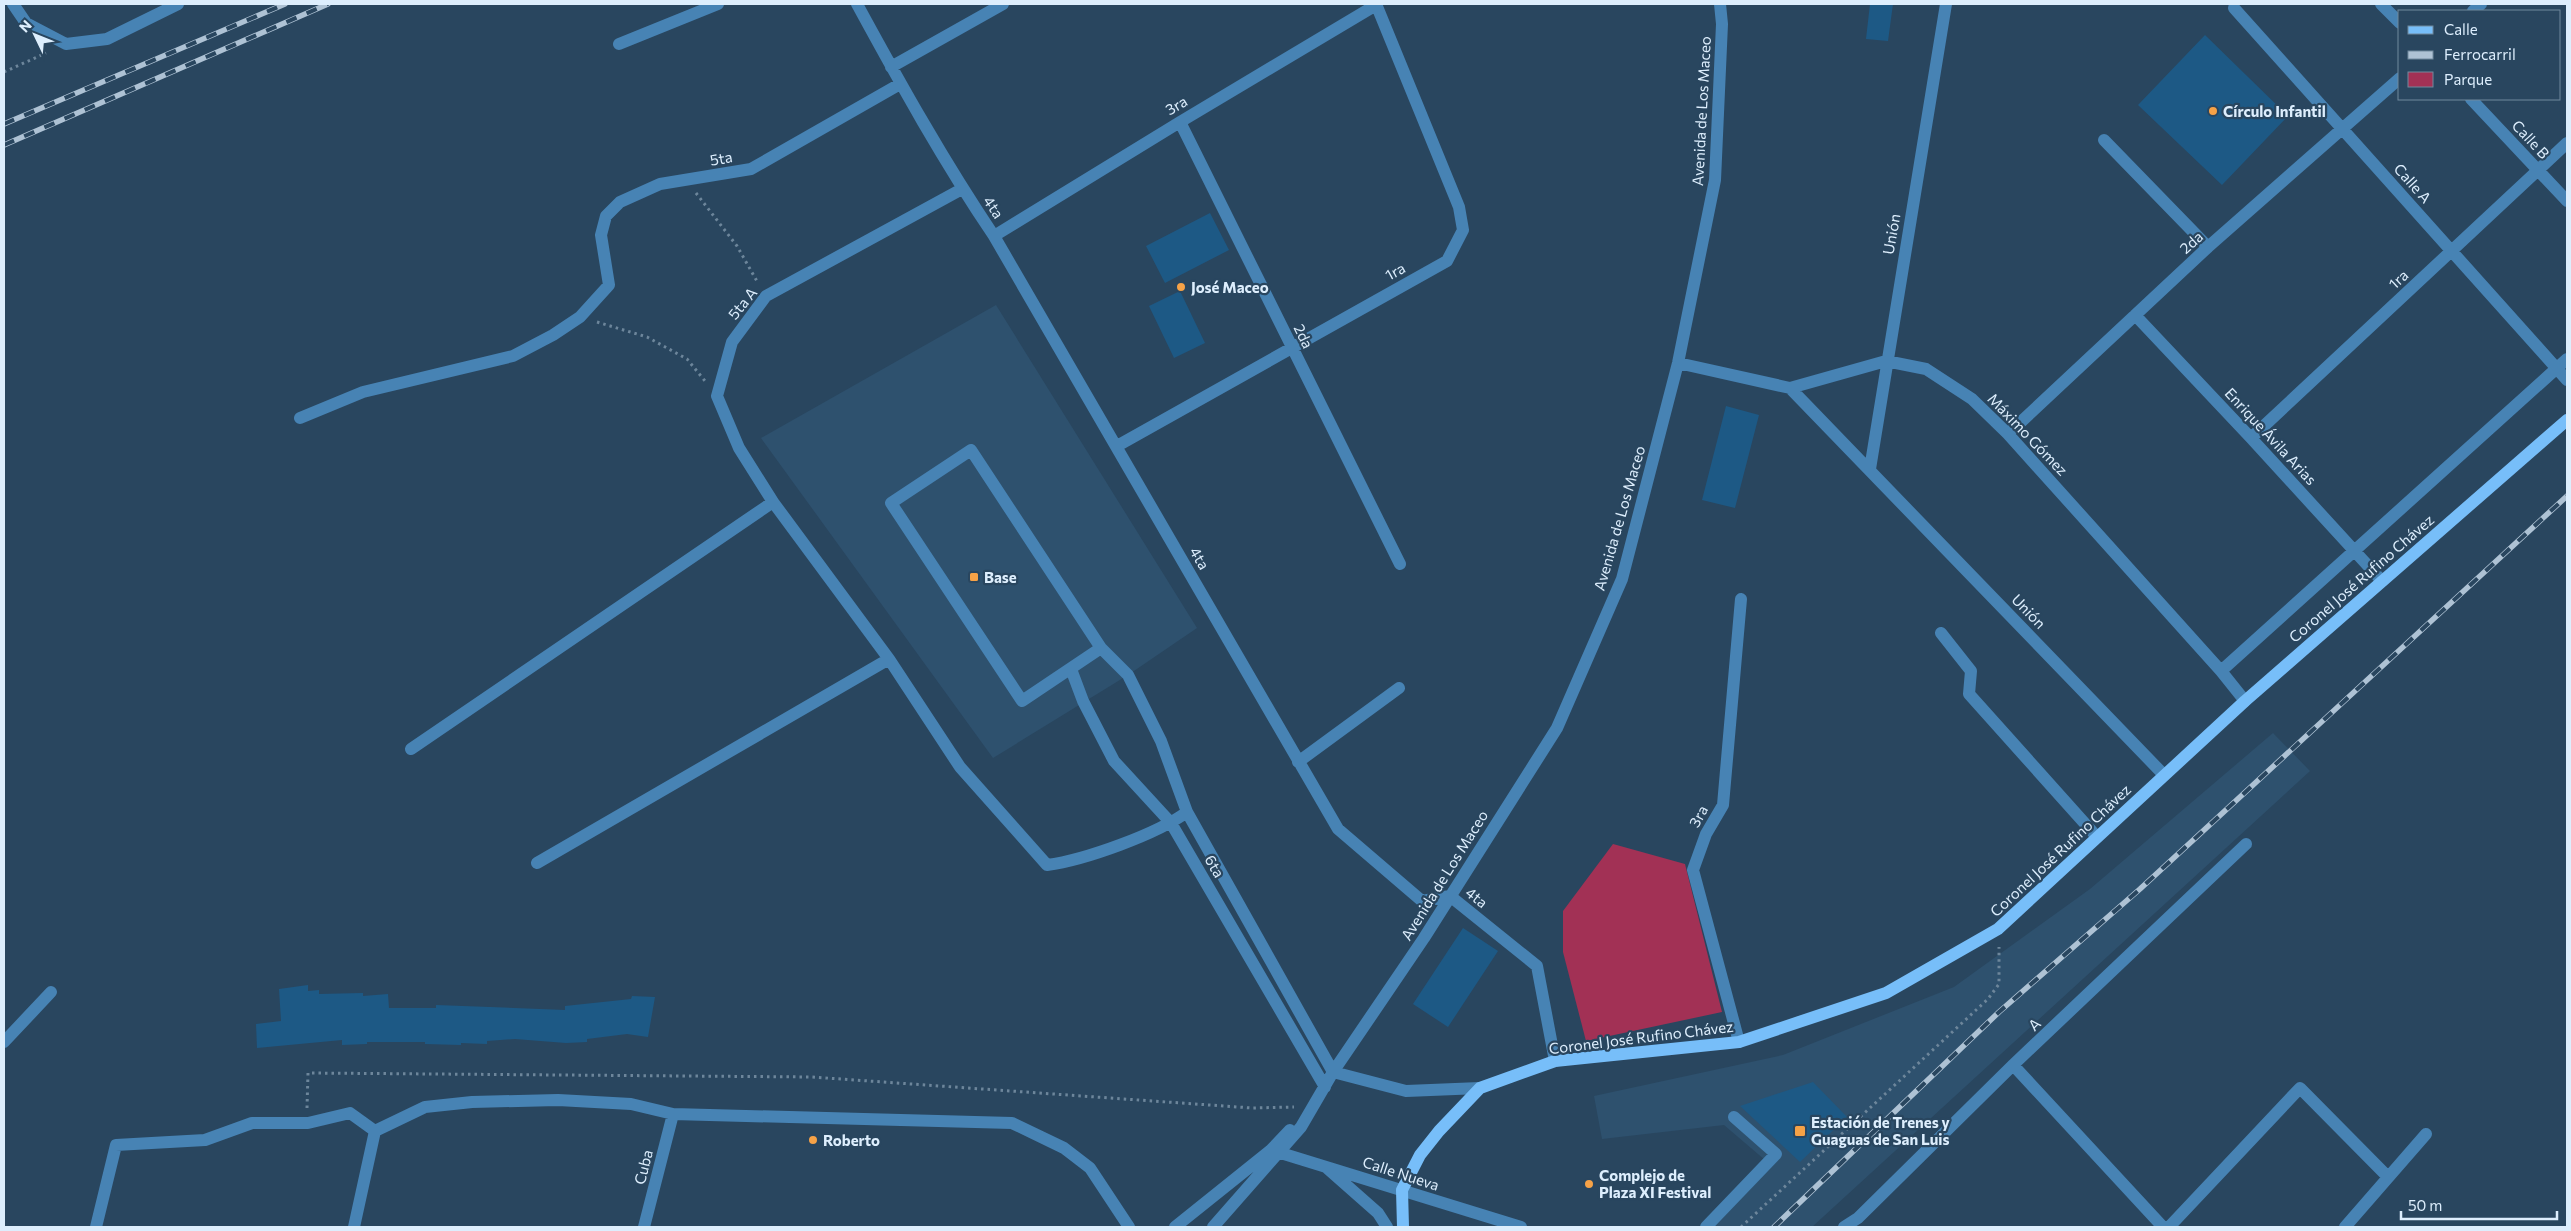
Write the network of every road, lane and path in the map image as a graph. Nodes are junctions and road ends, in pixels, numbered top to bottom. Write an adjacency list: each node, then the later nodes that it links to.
1 (13, 4): 12 (street)
2 (178, 4): 12 (street)
3 (718, 4): 13 (street)
4 (857, 4): 14 (street, 4ta)
5 (1002, 4): 14 (street)
6 (1376, 4): 19 (street, 3ra); 33 (street, 1ra)
7 (1720, 4): 36 (street, Avenida de Los Maceo)
8 (1946, 4): 35 (street, Unión)
9 (2382, 4): 11 (street)
10 (2234, 8): 20 (street, Calle A)
11 (2398, 21)
12 (66, 44): 15 (path)
13 (618, 44)
14 (891, 67): 17 (street, 4ta)
15 (4, 72)
16 (2398, 80): 20 (street, 2da)
17 (900, 84): 24 (street, 5ta); 25 (street, 4ta)
18 (2472, 100): 23 (street, Calle B)
19 (1180, 122): 27 (street, 3ra); 33 (street, 2da)
20 (2344, 130): 28 (street, 2da); 29 (street, Calle A)
21 (2104, 140): 28 (street)
22 (2567, 143): 23 (street, 1ra)
23 (2538, 171): 26 (street, Calle B); 29 (street, 1ra)
24 (687, 181): 30 (path); 32 (street, 5ta)
25 (962, 189): 27 (street, 4ta); 30 (street, 5ta A)
26 (2567, 201)
27 (994, 236): 45 (street, 4ta)
28 (2208, 247): 31 (street, 2da)
29 (2451, 251): 37 (street, Calle A); 44 (street, 1ra)
30 (766, 296): 40 (street, 5ta A)
31 (2135, 315): 43 (street, 2da); 44 (street, Enrique Ávila Arias)
32 (580, 317): 40 (path); 41 (street)
33 (1291, 348): 45 (street, 1ra); 49 (street, 2da)
34 (2567, 359): 37 (street)
35 (1886, 361): 39 (street, Máximo Gómez); 43 (street, Máximo Gómez); 46 (street, Unión)
36 (1678, 363): 39 (street, Máximo Gómez); 67 (street, Avenida de Los Maceo)
37 (2556, 368): 38 (street, Calle A); 48 (street)
38 (2567, 380)
39 (1790, 388): 46 (street, Unión)
40 (717, 396): 47 (street)
41 (300, 418)
42 (2567, 420): 50 (main road, Coronel José Rufino Chávez)
43 (2008, 434): 56 (street, Máximo Gómez)
44 (2252, 438): 48 (street, Enrique Ávila Arias)
45 (1117, 446): 60 (street, 4ta)
46 (1870, 469): 61 (street, Unión)
47 (773, 502): 54 (street); 59 (street)
48 (2354, 552): 50 (street, Enrique Ávila Arias); 56 (street)
49 (1400, 564)
50 (2382, 581): 58 (main road, Coronel José Rufino Chávez)
51 (1741, 599): 71 (street, 3ra)
52 (1941, 633): 64 (street)
53 (1102, 648): 55 (street); 55 (street, 6ta); 62 (street, 6ta)
54 (889, 659): 63 (street); 66 (street)
55 (1071, 669): 63 (street, 6ta)
56 (2221, 671): 58 (street, Máximo Gómez)
57 (1399, 688): 60 (street)
58 (2245, 701): 61 (main road, Coronel José Rufino Chávez)
59 (411, 749)
60 (1298, 762): 67 (street, 4ta)
61 (2164, 775): 64 (main road, Coronel José Rufino Chávez)
62 (1187, 812): 63 (street); 74 (street, 6ta)
63 (1172, 823): 75 (street, 6ta)
64 (2097, 837): 68 (main road, Coronel José Rufino Chávez)
65 (2246, 844): 73 (street, A)
66 (537, 863)
67 (1450, 896): 72 (street, 4ta); 74 (street, Avenida de Los Maceo)
68 (1998, 929): 71 (main road, Coronel José Rufino Chávez); 97 (path)
69 (51, 992): 70 (street)
70 (4, 1042)
71 (1738, 1042): 72 (main road, Coronel José Rufino Chávez)
72 (1556, 1061): 76 (main road, Coronel José Rufino Chávez)
73 (2013, 1065): 98 (street, A); 99 (street)
74 (1333, 1072): 75 (street, Avenida de Los Maceo); 76 (street)
75 (1325, 1087): 77 (street, Avenida de Los Maceo); 83 (street, Avenida de Los Maceo)
76 (1480, 1088): 86 (main road, Coronel José Rufino Chávez)
77 (1312, 1107): 80 (path); 83 (street, Avenida de Los Maceo)
78 (672, 1114): 81 (street); 89 (street, Cuba); 90 (street)
79 (1734, 1118): 96 (street)
80 (308, 1123): 81 (street); 87 (street)
81 (376, 1131): 88 (street)
82 (2426, 1134): 85 (street)
83 (1276, 1151): 84 (street, Calle Nueva); 91 (street, Avenida de Los Maceo); 92 (street, Avenida de Los Maceo)
84 (1323, 1165): 86 (street, Calle Nueva); 93 (street)
85 (2388, 1177): 100 (street); 101 (street)
86 (1402, 1190): 94 (main road, Coronel José Rufino Chávez); 95 (street, Calle Nueva)
87 (96, 1227)
88 (354, 1227)
89 (644, 1227)
90 (1129, 1227)
91 (1175, 1227)
92 (1213, 1227)
93 (1387, 1227)
94 (1403, 1227)
95 (1521, 1227)
96 (1706, 1227)
97 (1741, 1227)
98 (1844, 1227)
99 (2163, 1227)
100 (2169, 1227)
101 (2344, 1227)

